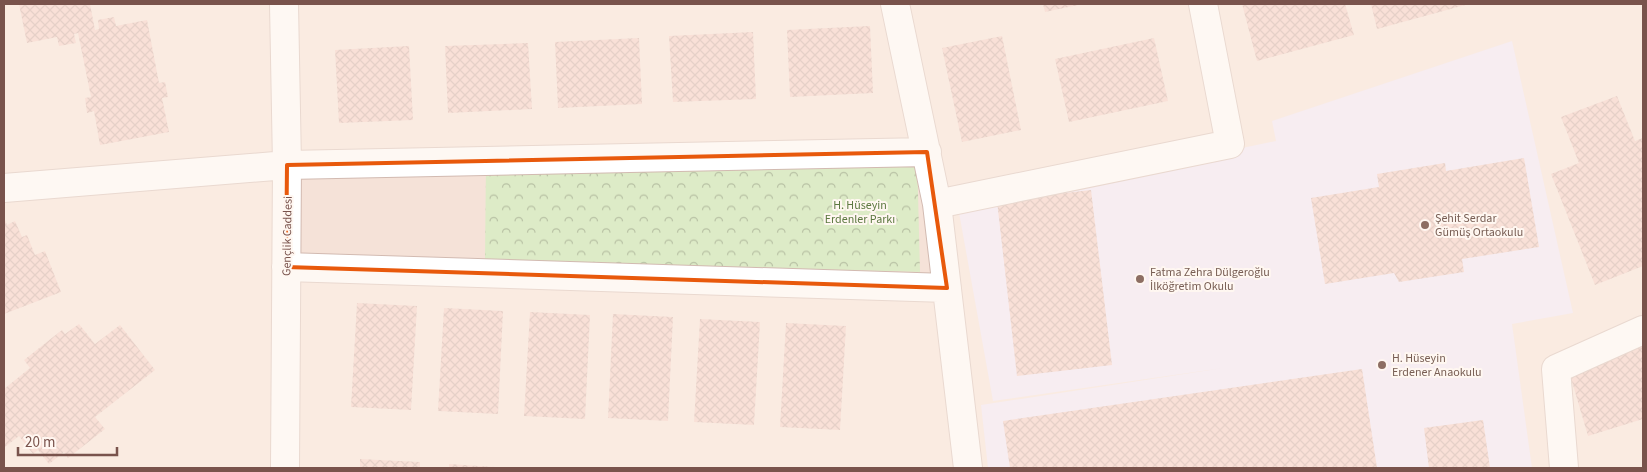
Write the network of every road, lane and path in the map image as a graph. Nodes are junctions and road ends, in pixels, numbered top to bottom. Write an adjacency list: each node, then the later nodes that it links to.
1 (284, 4): 5 (street, Gençlik Caddesi)
2 (895, 4): 4 (street)
3 (1203, 4): 7 (street)
4 (927, 152): 5 (street); 7 (street)
5 (287, 165): 6 (street); 8 (street, Gençlik Caddesi)
6 (4, 188)
7 (937, 204): 9 (street)
8 (286, 267): 9 (street); 11 (street, Gençlik Caddesi)
9 (947, 288): 12 (street)
10 (1643, 330): 13 (street)
11 (285, 468)
12 (968, 468)
13 (1564, 468)

